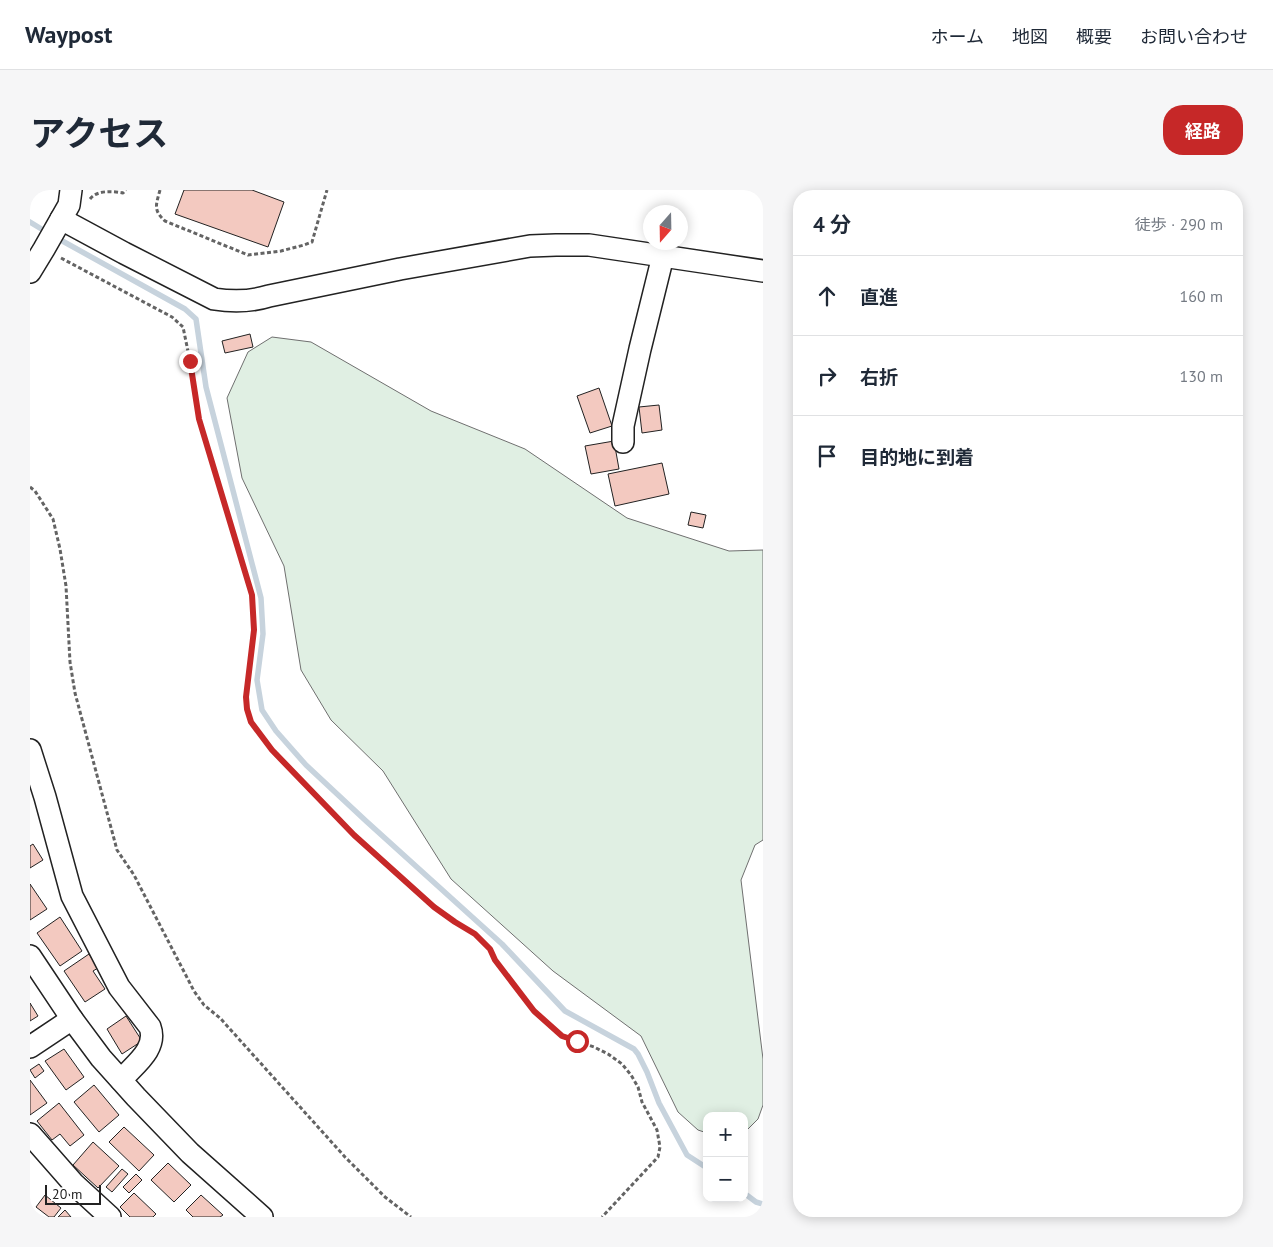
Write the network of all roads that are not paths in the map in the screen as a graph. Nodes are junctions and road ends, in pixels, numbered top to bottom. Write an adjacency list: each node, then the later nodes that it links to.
1 (71, 190): 2 (street)
2 (67, 222): 3 (street); 5 (street)
3 (663, 256): 4 (street); 6 (street)
4 (763, 271)
5 (30, 272)
6 (623, 442)
7 (30, 750): 8 (street)
8 (38, 803): 12 (street)
9 (30, 956): 10 (street)
10 (72, 1019): 11 (street); 12 (street)
11 (30, 1047)
12 (121, 1080): 15 (street)
13 (30, 1134): 14 (street)
14 (110, 1217)
15 (262, 1217)

